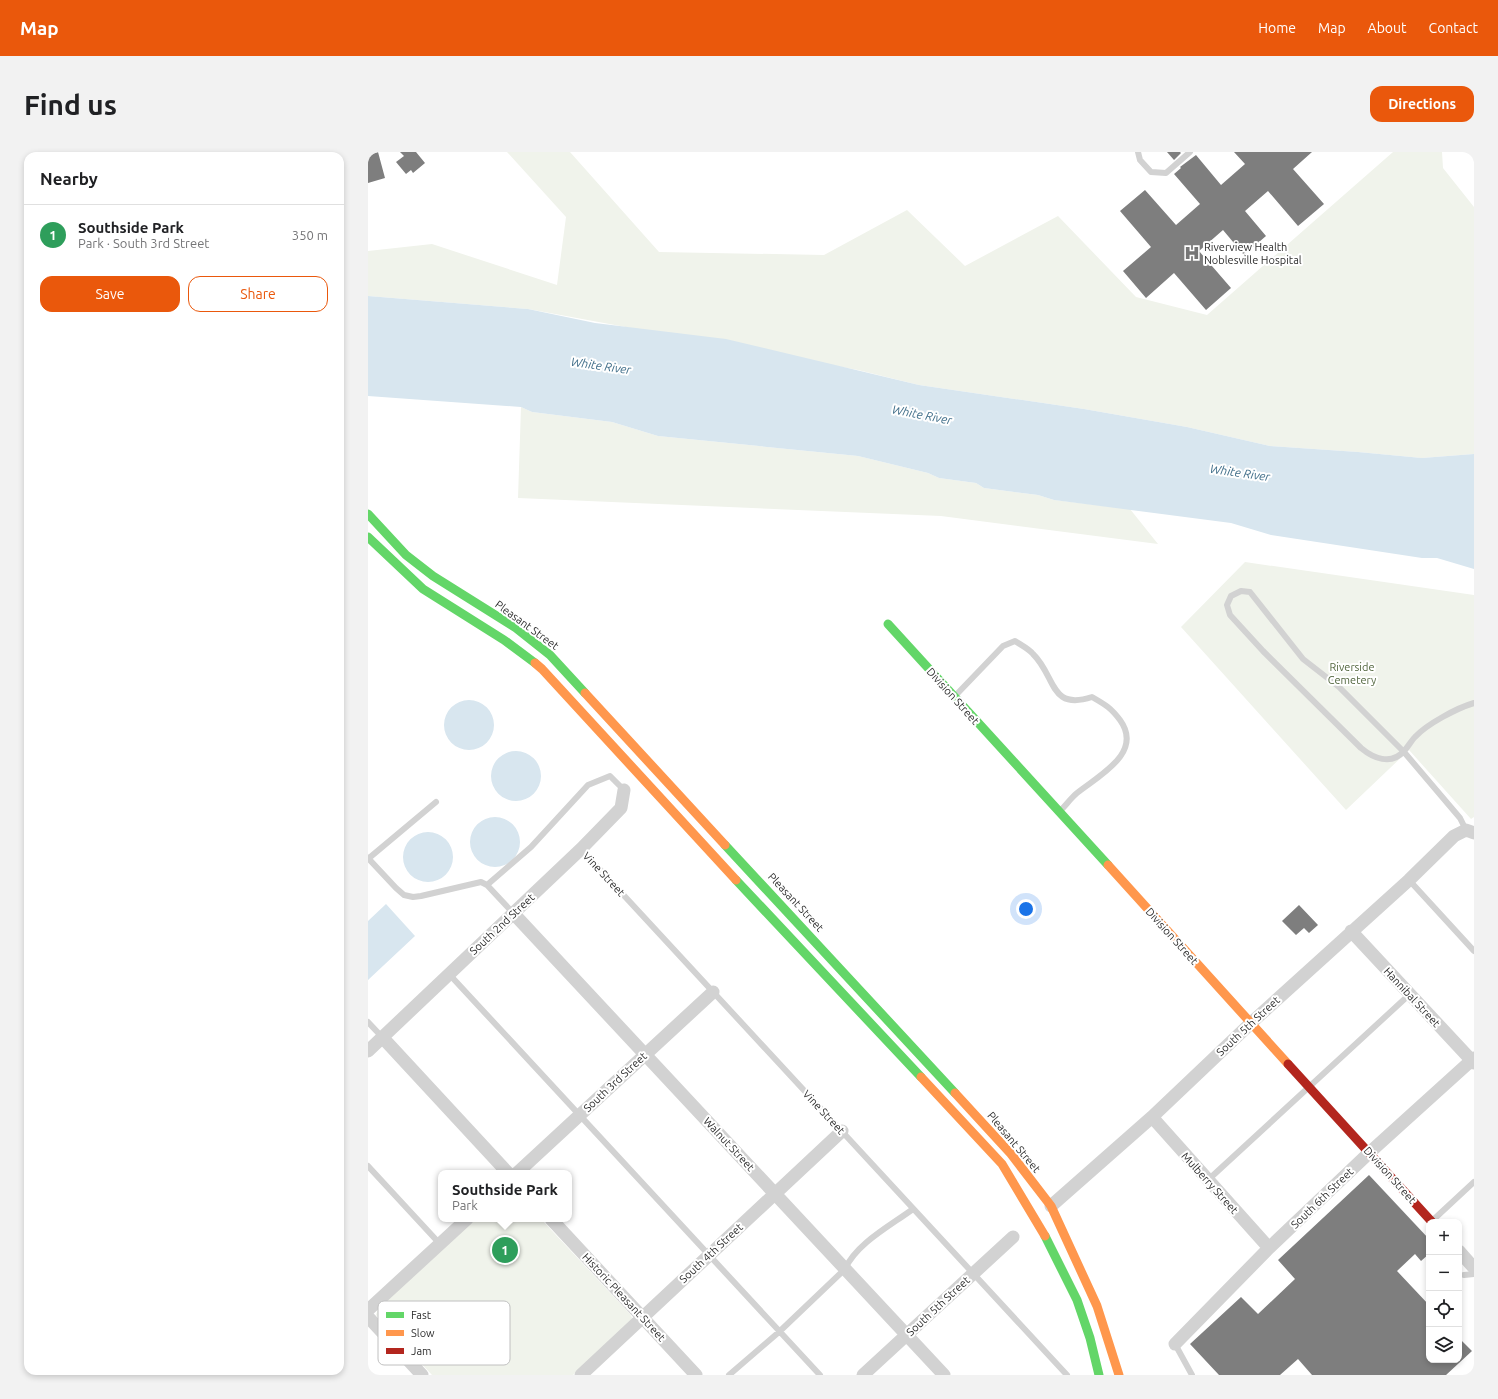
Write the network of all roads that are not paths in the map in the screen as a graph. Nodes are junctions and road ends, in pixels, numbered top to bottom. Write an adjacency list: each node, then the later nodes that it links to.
1 (1138, 152): 2 (lane)
2 (1190, 152)
3 (368, 514): 40 (street, Pleasant Street)
4 (371, 541): 71 (street)
5 (888, 624): 6 (street, Division Street)
6 (954, 697): 11 (street, Division Street); 11 (lane)
7 (1474, 704): 8 (lane)
8 (1404, 752): 8 (lane); 12 (lane)
9 (624, 790): 13 (street, South 2nd Street); 16 (lane)
10 (436, 802): 14 (lane)
11 (1059, 812): 24 (street, Division Street)
12 (1470, 831): 15 (street, South 5th Street)
13 (581, 850): 17 (street, South 2nd Street); 21 (lane, Vine Street)
14 (368, 858): 16 (lane)
15 (1409, 880): 18 (street, South 5th Street); 19 (lane)
16 (487, 886): 17 (lane)
17 (514, 914): 20 (street, South 2nd Street); 27 (street, Walnut Street)
18 (1351, 931): 22 (street, Hannibal Street); 24 (street, South 5th Street)
19 (1474, 951)
20 (449, 974): 25 (street, South 2nd Street); 30 (lane)
21 (713, 992): 27 (street, South 3rd Street); 32 (lane, Vine Street)
22 (1410, 994): 28 (street, Hannibal Street); 29 (lane)
23 (368, 1022): 25 (lane)
24 (1251, 1023): 29 (street, Division Street); 31 (street, South 5th Street)
25 (382, 1038): 26 (street, South 2nd Street); 35 (street)
26 (368, 1051)
27 (645, 1055): 30 (street, South 3rd Street); 39 (street, Walnut Street)
28 (1473, 1061): 33 (street, South 6th Street)
29 (1309, 1087): 33 (street, Division Street); 37 (lane)
30 (579, 1115): 36 (street, South 3rd Street); 49 (lane)
31 (1152, 1117): 37 (street, Mulberry Street); 40 (street, South 5th Street)
32 (842, 1132): 39 (street, South 4th Street); 41 (lane, Vine Street)
33 (1369, 1153): 42 (street, Division Street); 48 (street, South 6th Street)
34 (368, 1166): 47 (lane)
35 (505, 1170)
36 (520, 1170)
37 (1208, 1180): 48 (street, Mulberry Street)
38 (1474, 1182): 43 (lane)
39 (775, 1194): 49 (street, South 4th Street); 51 (street, Walnut Street)
40 (1051, 1206): 72 (street, Pleasant Street)
41 (913, 1209): 51 (lane); 53 (lane, Vine Street)
42 (1429, 1219)
43 (1435, 1219)
44 (464, 1222): 47 (street)
45 (554, 1222): 57 (street, Historic Pleasant Street)
46 (1013, 1237): 53 (street, South 5th Street)
47 (440, 1244): 55 (street)
48 (1269, 1248): 61 (street, South 6th Street)
49 (709, 1255): 57 (street, South 4th Street); 59 (lane)
50 (1461, 1255): 52 (street)
51 (845, 1269): 59 (lane); 60 (street, Walnut Street)
52 (1469, 1271): 54 (lane)
53 (973, 1274): 60 (street, South 5th Street); 70 (lane, Vine Street)
54 (1474, 1274)
55 (368, 1310)
56 (368, 1317): 58 (street)
57 (642, 1317): 64 (street, South 4th Street); 65 (street, Historic Pleasant Street)
58 (378, 1328)
59 (779, 1332): 66 (lane); 67 (lane)
60 (906, 1335): 68 (street, South 5th Street); 69 (street, Walnut Street)
61 (1175, 1344): 73 (lane)
62 (413, 1365): 63 (street)
63 (422, 1375)
64 (581, 1375)
65 (696, 1375)
66 (728, 1375)
67 (820, 1375)
68 (863, 1375)
69 (944, 1375)
70 (1067, 1375)
71 (1099, 1375)
72 (1119, 1375)
73 (1192, 1375)

